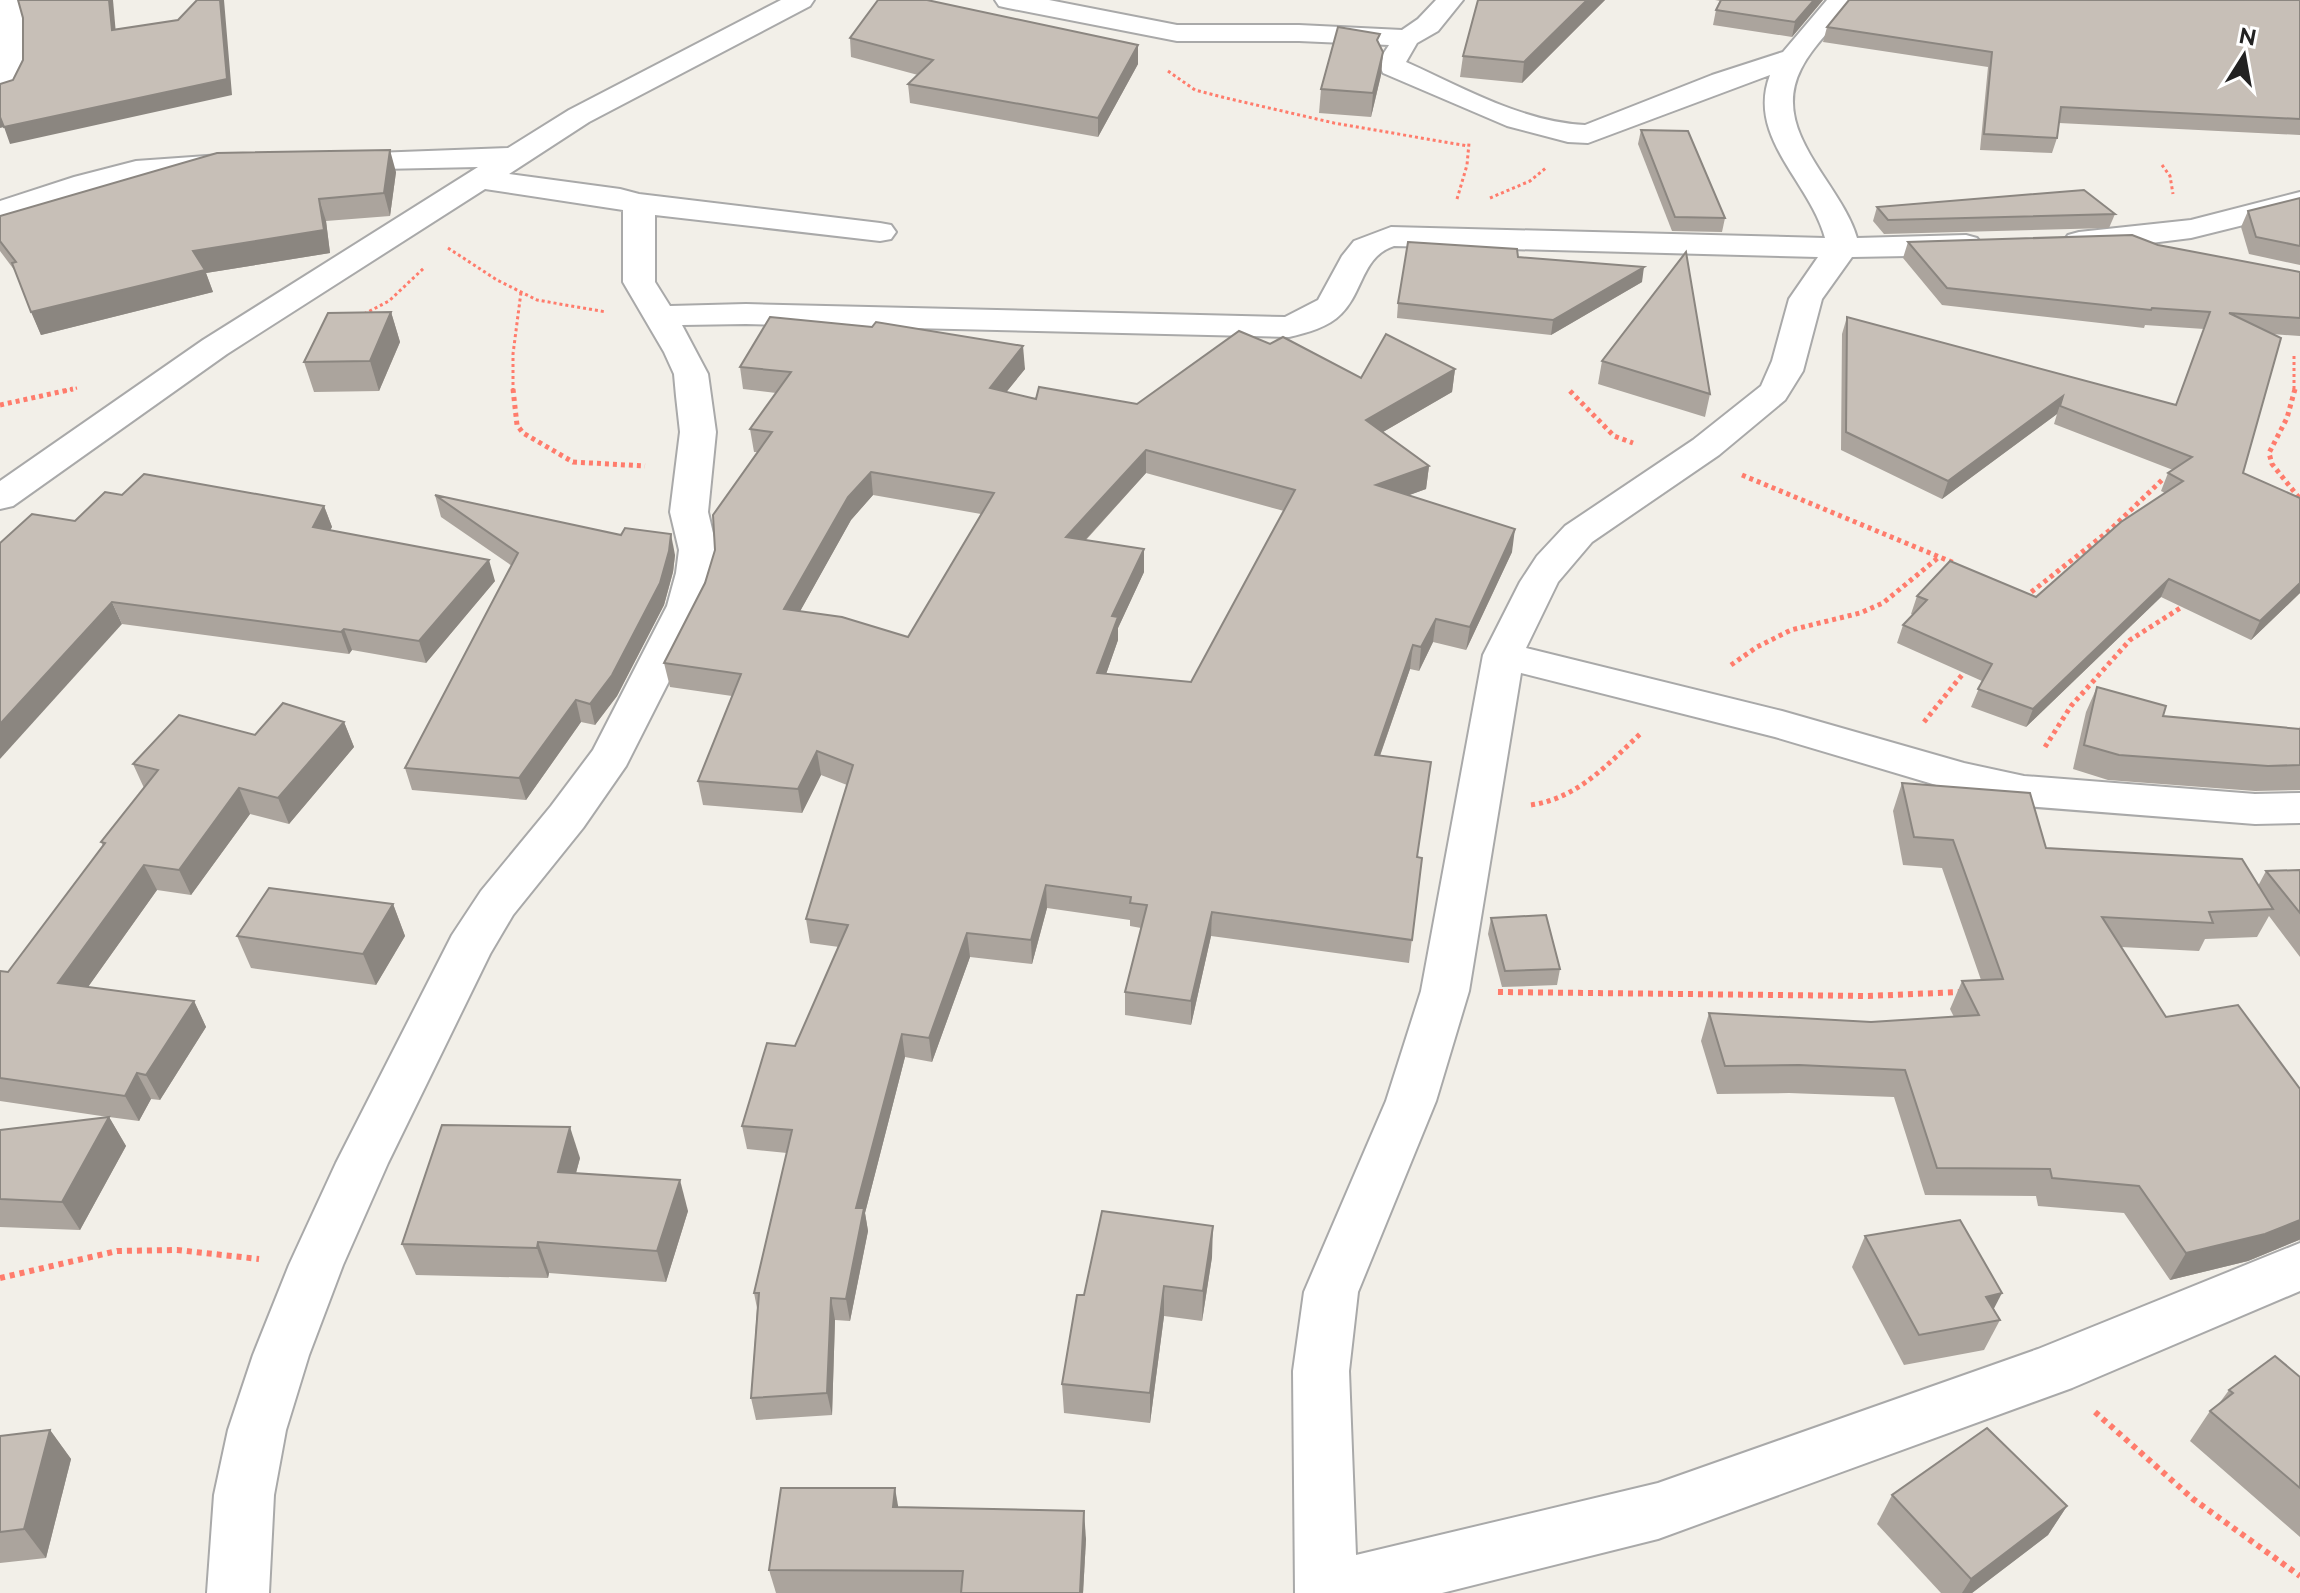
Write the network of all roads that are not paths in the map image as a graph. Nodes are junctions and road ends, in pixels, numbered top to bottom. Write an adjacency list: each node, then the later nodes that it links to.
1 (5, 0): 8 (street)
2 (801, 0): 11 (street)
3 (1008, 0): 6 (street)
4 (1450, 0): 6 (street)
5 (1841, 0): 7 (street)
6 (1407, 38): 7 (street)
7 (1794, 58): 19 (street)
8 (0, 92)
9 (300, 162): 11 (street)
10 (269, 163): 14 (street)
11 (497, 168): 13 (street); 22 (street)
12 (2300, 201): 16 (street)
13 (634, 203): 15 (street); 21 (street)
14 (0, 211)
15 (880, 232)
16 (2115, 241): 17 (street); 20 (street)
17 (2055, 242)
18 (1994, 244): 19 (street)
19 (1843, 248): 21 (street); 23 (street)
20 (2203, 259)
21 (659, 316): 27 (street)
22 (0, 498)
23 (1503, 655): 24 (street); 26 (street)
24 (2300, 808)
25 (2300, 1266): 26 (street)
26 (1326, 1592)
27 (238, 1593)

